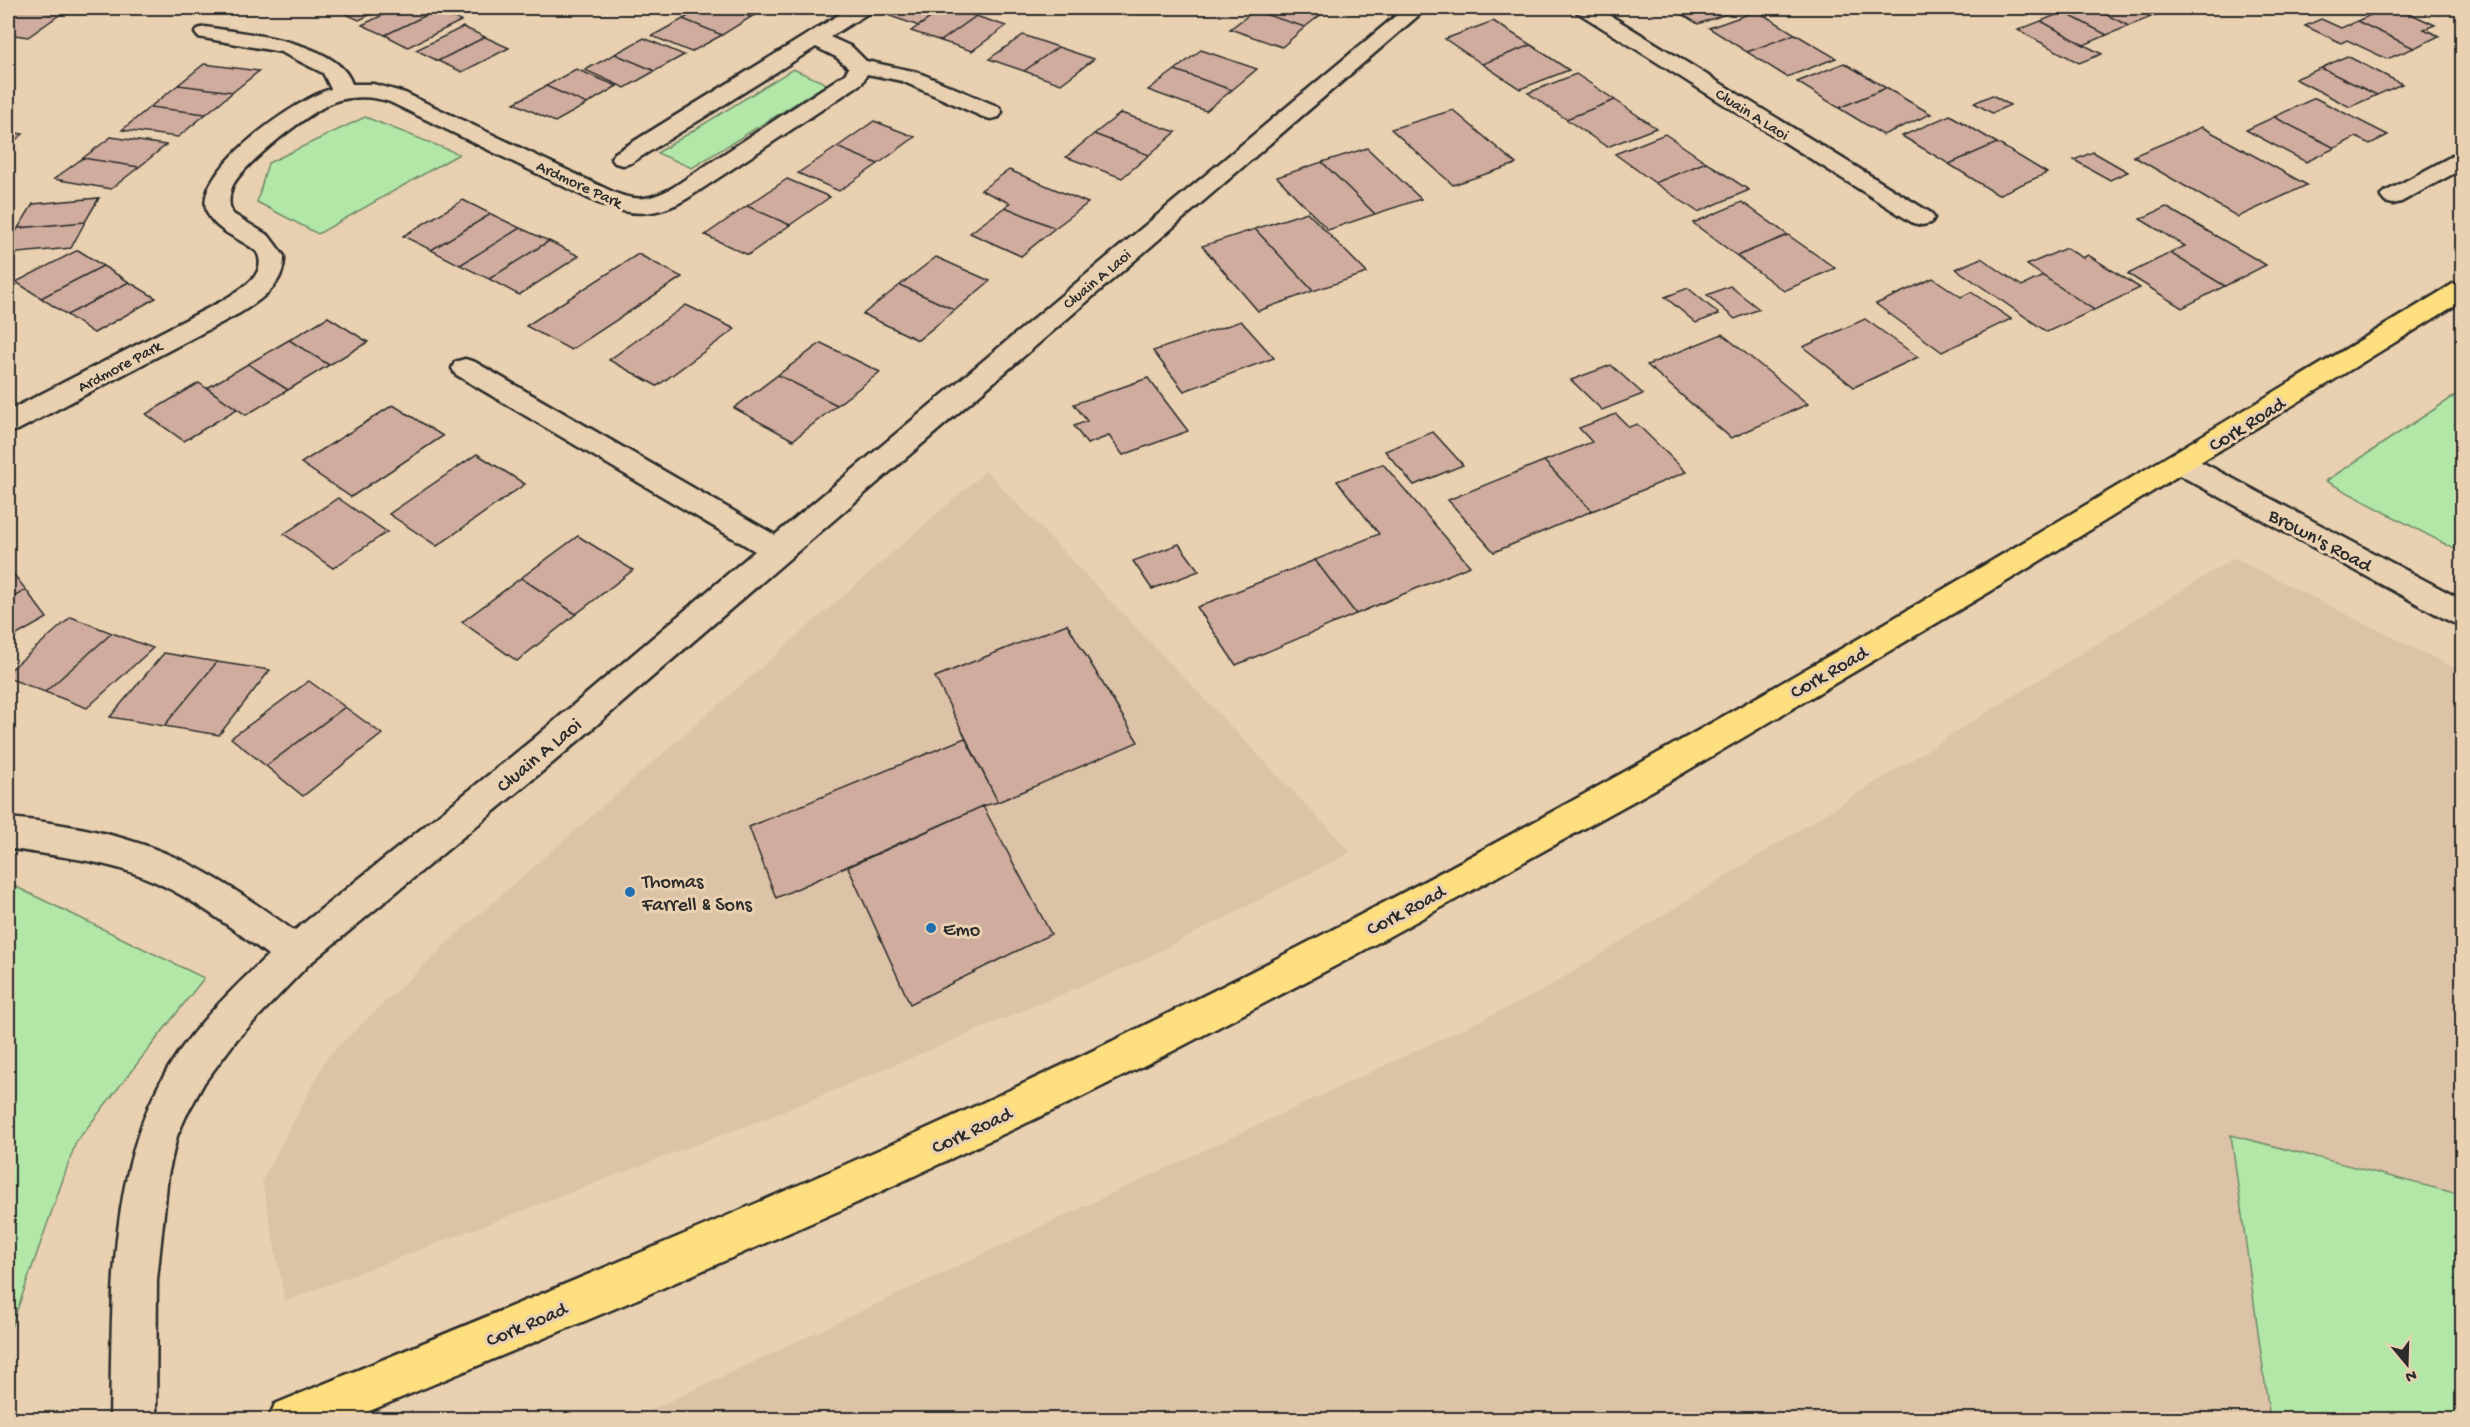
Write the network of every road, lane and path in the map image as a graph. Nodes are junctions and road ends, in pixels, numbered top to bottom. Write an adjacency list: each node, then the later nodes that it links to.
1 (863, 8): 5 (street)
2 (1417, 8): 17 (street, Cluain A Laoi)
3 (1584, 8): 12 (street, Cluain A Laoi)
4 (205, 33): 7 (street)
5 (815, 38): 6 (street); 9 (street)
6 (860, 67): 7 (street, Ardmore Park); 8 (street)
7 (343, 93): 15 (street, Ardmore Park)
8 (991, 112)
9 (623, 158)
10 (2463, 160): 11 (street)
11 (2393, 197)
12 (1922, 218)
13 (2463, 290): 16 (main road, Cork Road)
14 (465, 368): 17 (street)
15 (8, 423)
16 (2180, 463): 18 (street, Brown's Road); 22 (main road, Cork Road)
17 (777, 550): 20 (street, Cluain A Laoi)
18 (2463, 614)
19 (8, 833): 20 (street)
20 (295, 953): 21 (street, Cluain A Laoi)
21 (133, 1419)
22 (291, 1419)

